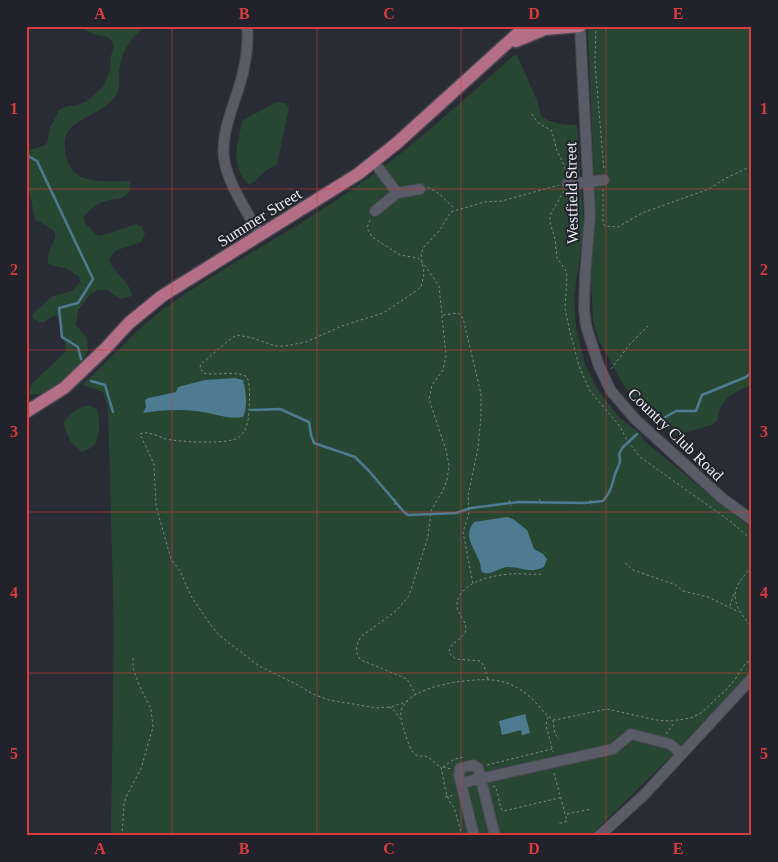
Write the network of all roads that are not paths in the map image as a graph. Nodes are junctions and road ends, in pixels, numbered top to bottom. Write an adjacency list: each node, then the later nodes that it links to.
1 (247, 26): 12 (street)
2 (526, 26): 4 (main road, Summer Street)
3 (580, 26): 4 (main road, Summer Street); 7 (street, Westfield Street)
4 (507, 45): 5 (main road, Summer Street)
5 (374, 162): 10 (street); 12 (main road, Summer Street)
6 (604, 180): 7 (street)
7 (589, 181): 8 (street); 13 (street, Westfield Street)
8 (567, 184)
9 (420, 189): 10 (street)
10 (397, 193): 11 (street)
11 (375, 211)
12 (260, 235): 14 (main road, Summer Street)
13 (596, 358): 15 (street, Country Club Road)
14 (26, 412)
15 (752, 520)
16 (752, 678): 17 (street)
17 (682, 754): 18 (street); 22 (street)
18 (482, 783): 19 (street); 19 (street); 21 (street)
19 (462, 788): 20 (street)
20 (474, 836)
21 (495, 836)
22 (599, 836)

